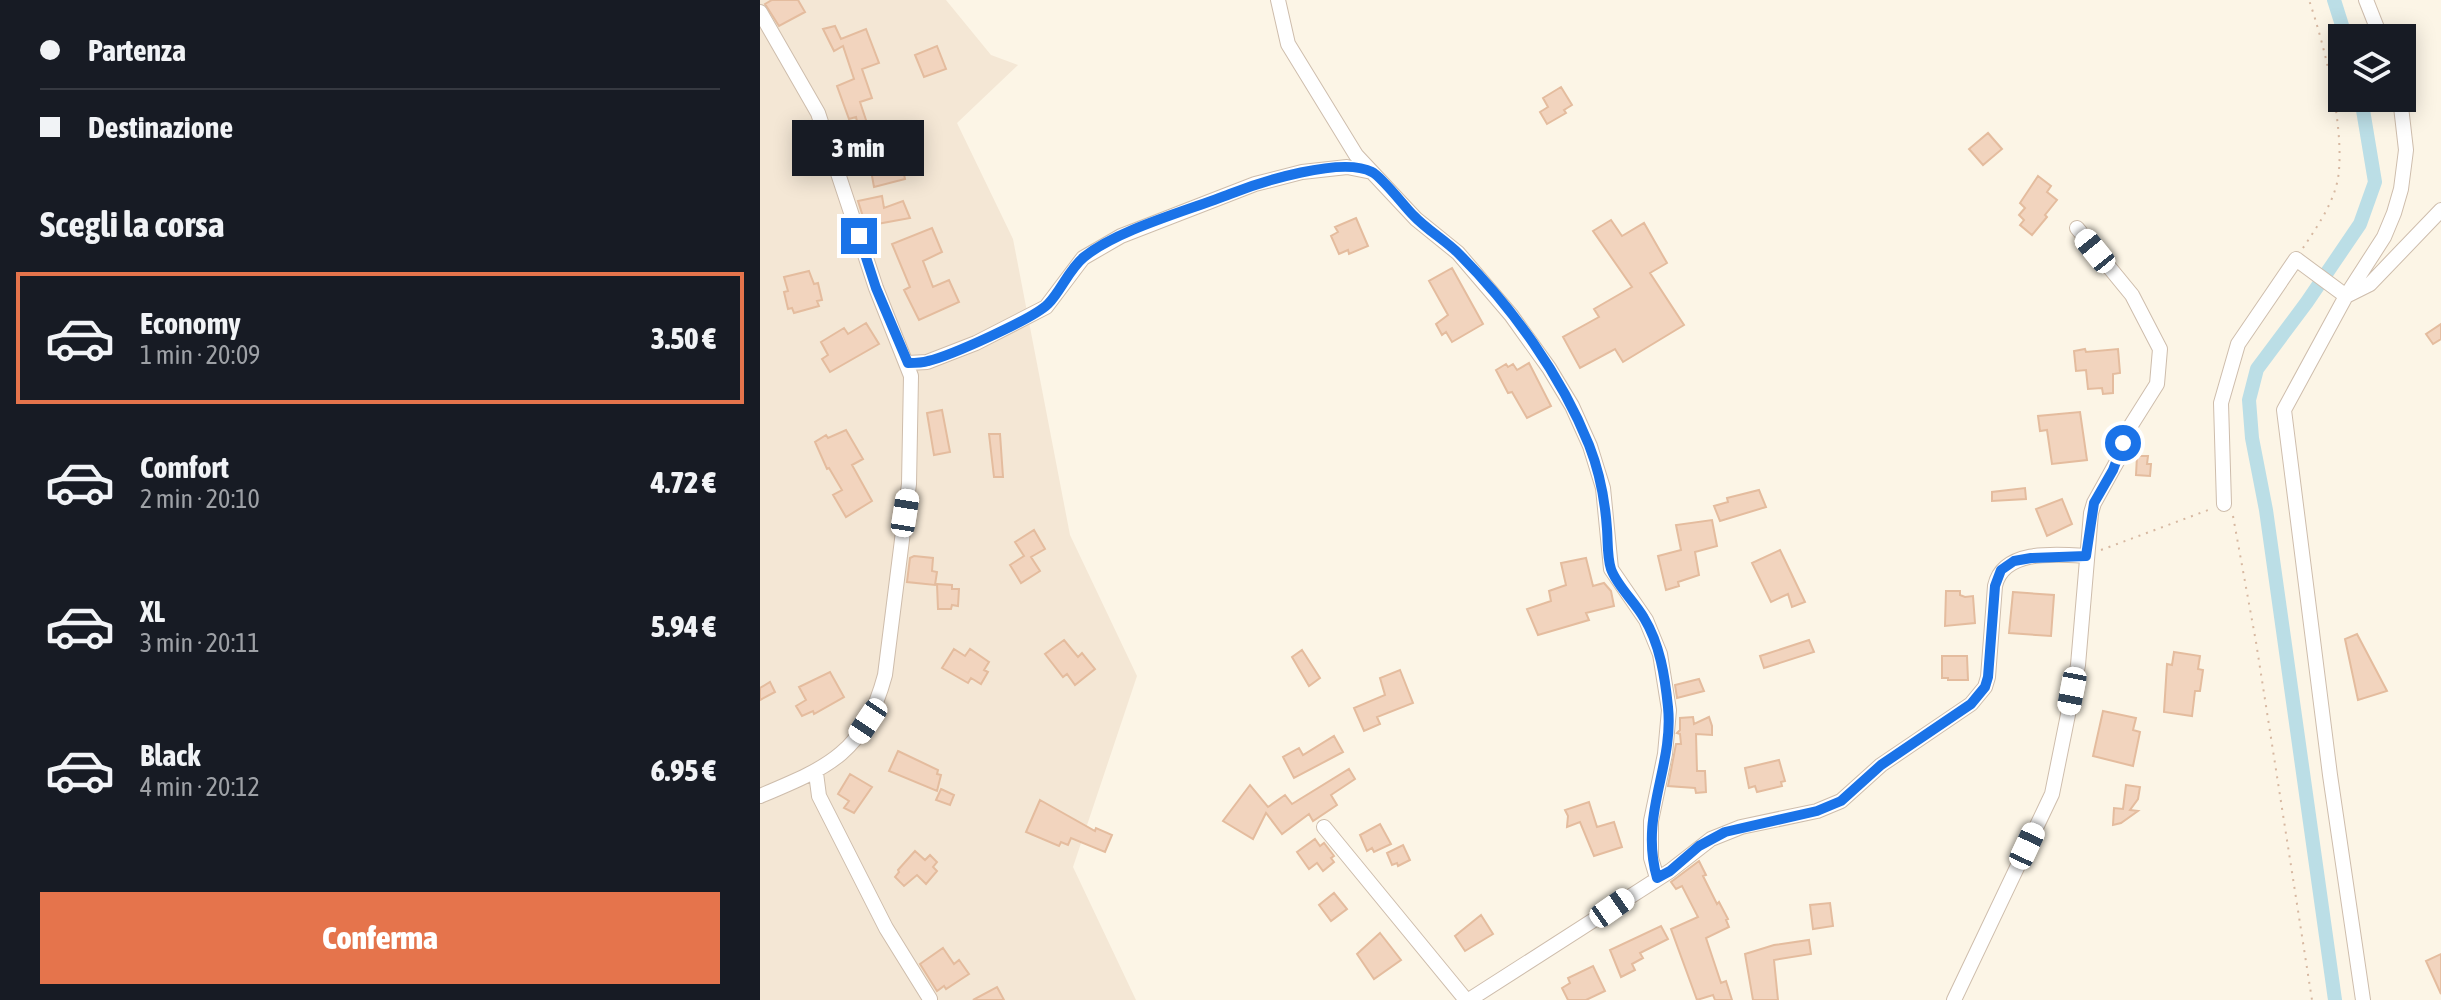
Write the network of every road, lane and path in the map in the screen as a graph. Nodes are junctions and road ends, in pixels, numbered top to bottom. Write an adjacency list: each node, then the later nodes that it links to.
1 (1278, 0): 7 (street)
2 (2309, 0): 10 (path)
3 (2366, 0): 5 (street)
4 (760, 12): 12 (street)
5 (2375, 24)
6 (2402, 112): 11 (street)
7 (1372, 172): 12 (street); 18 (street)
8 (2441, 210): 11 (street)
9 (2077, 228): 14 (street)
10 (2296, 259): 11 (street); 13 (street)
11 (2346, 296): 23 (street)
12 (908, 363): 15 (street)
13 (2224, 504): 14 (path); 22 (path)
14 (2086, 556): 18 (street); 21 (street)
15 (816, 773): 16 (street); 19 (street)
16 (760, 796)
17 (1324, 827): 20 (street)
18 (1657, 878): 20 (street)
19 (930, 999)
20 (1467, 1000)
21 (1954, 1000)
22 (2312, 1000)
23 (2363, 1000)

